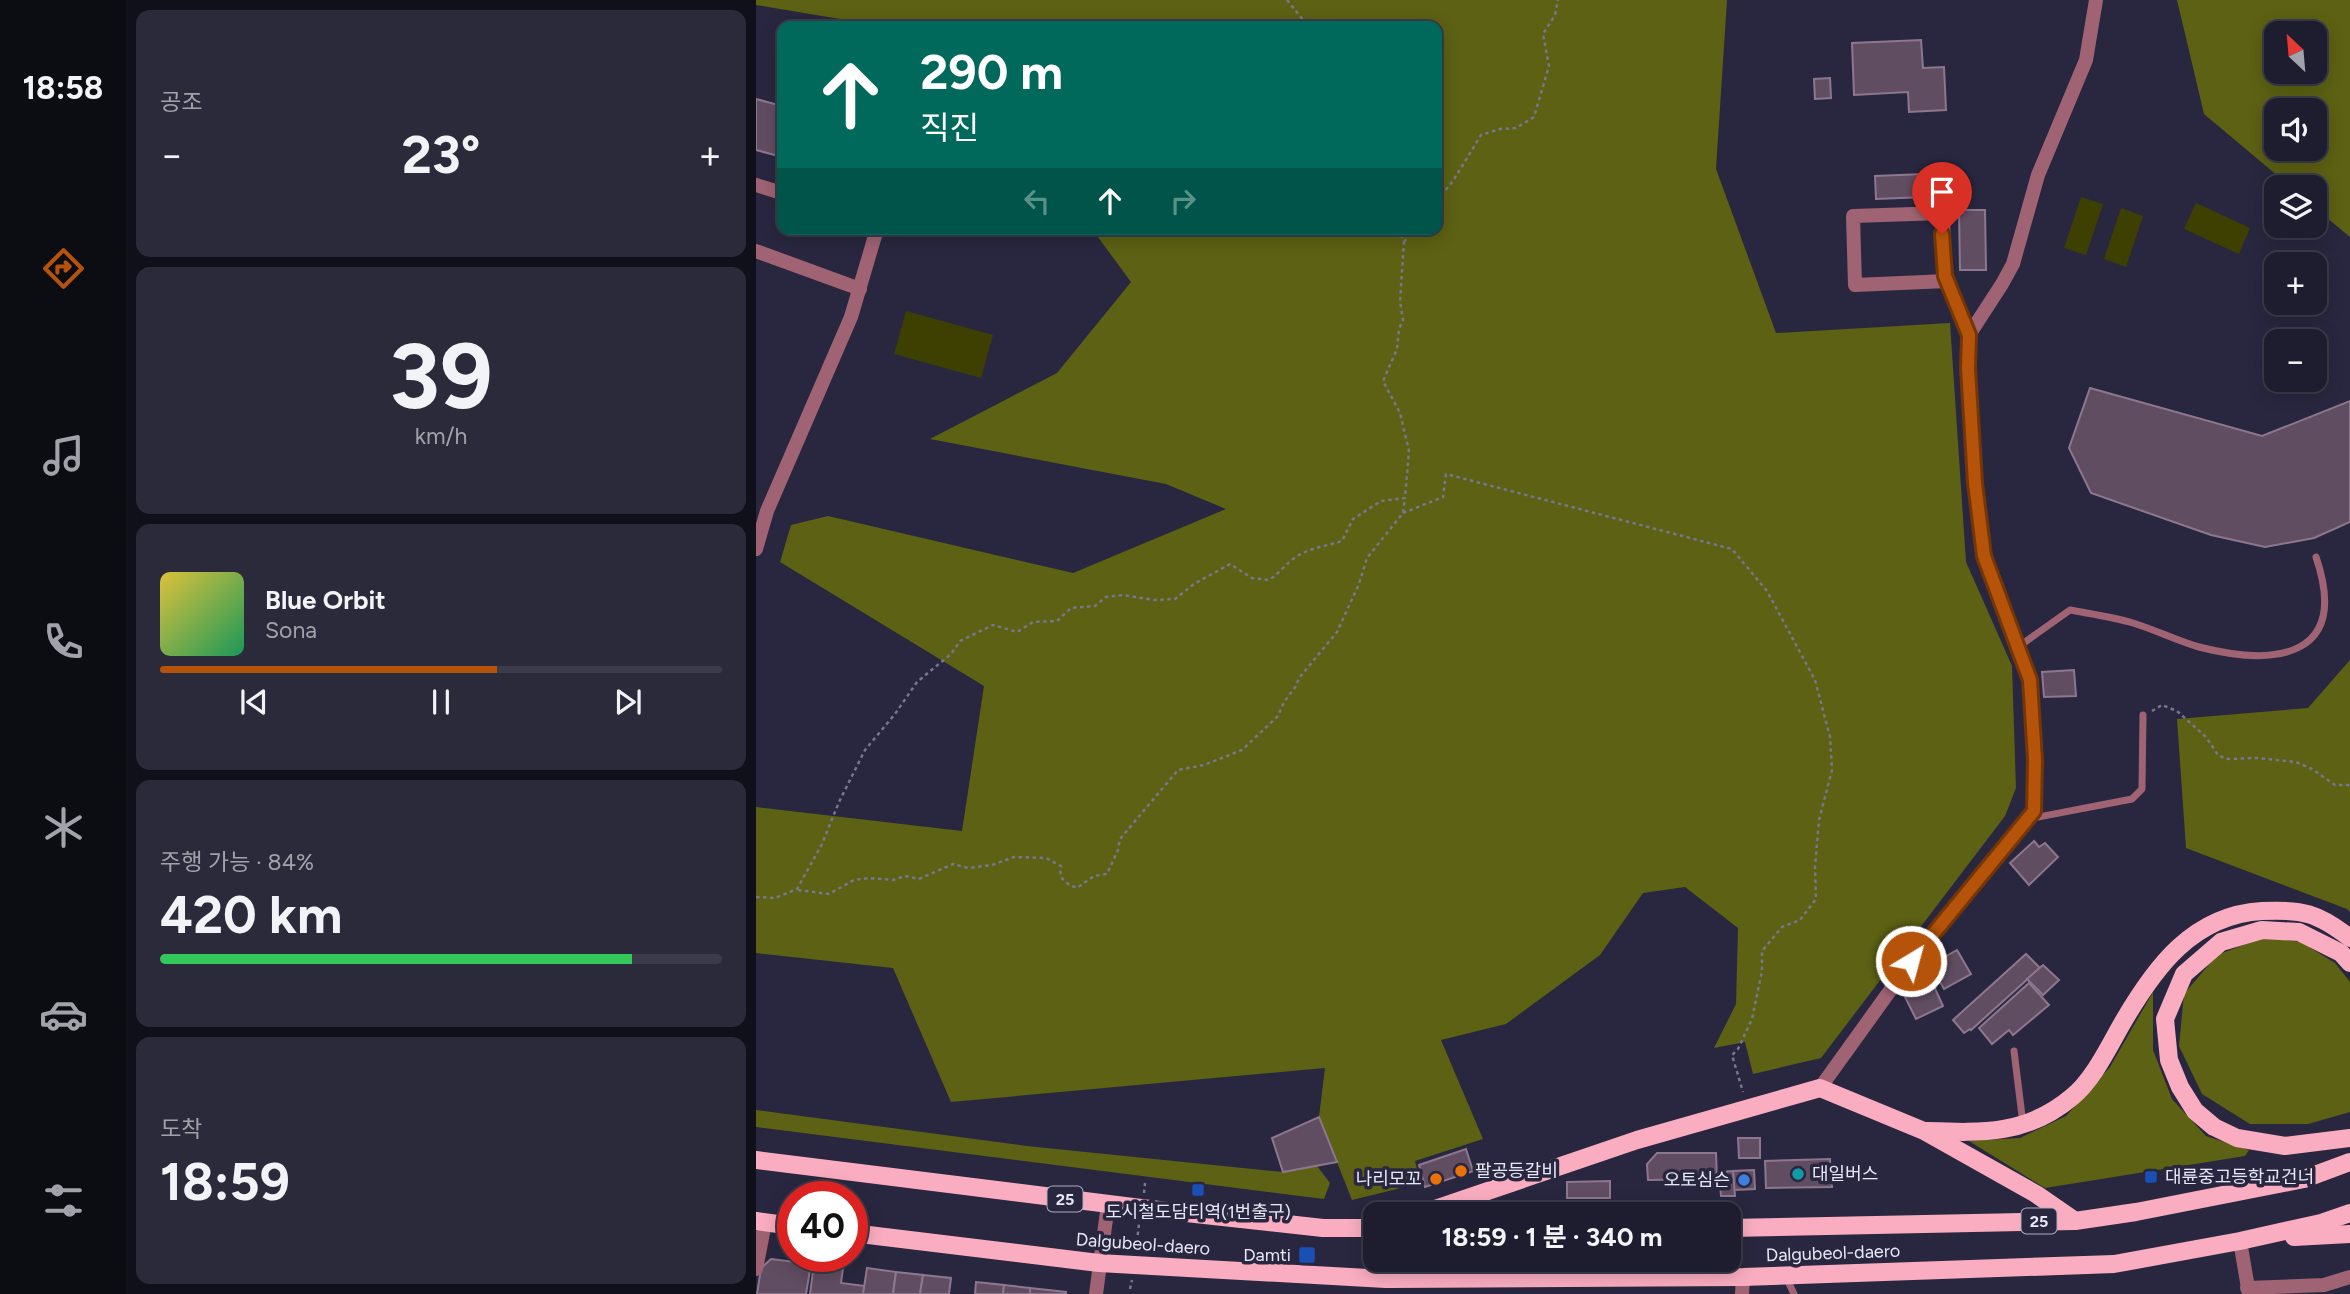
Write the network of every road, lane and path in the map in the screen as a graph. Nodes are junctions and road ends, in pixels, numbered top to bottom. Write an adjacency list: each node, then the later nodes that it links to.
1 (1287, 0): 4 (path)
2 (1558, 0): 7 (path)
3 (2096, 0): 15 (street)
4 (1304, 21)
5 (756, 185): 6 (street)
6 (777, 191)
7 (1442, 195)
8 (875, 235): 14 (street)
9 (1401, 235): 11 (path)
10 (1409, 235): 11 (path)
11 (1404, 242): 16 (path)
12 (756, 251): 14 (street)
13 (1947, 281): 13 (street); 15 (street)
14 (860, 289): 18 (street)
15 (1969, 335): 20 (street)
16 (1405, 498): 17 (path); 24 (path)
17 (1403, 513): 24 (path); 30 (path)
18 (756, 549)
19 (2316, 556): 20 (lane)
20 (2018, 647): 23 (street)
21 (2143, 715): 22 (path); 23 (lane)
22 (2350, 785)
23 (2027, 819): 29 (street)
24 (797, 890): 25 (path)
25 (756, 897)
26 (2350, 938): 31 (main road)
27 (2350, 963): 33 (main road)
28 (2014, 1051): 31 (lane)
29 (1820, 1088): 30 (main road); 32 (main road)
30 (1747, 1108): 37 (main road)
31 (2023, 1125): 32 (main road)
32 (1924, 1131): 42 (main road)
33 (2350, 1138)
34 (756, 1160): 38 (main road, Dalgubeol-daero / 25)
35 (2350, 1162): 42 (main road, Dalgubeol-daero / 25)
36 (1145, 1183): 39 (path)
37 (1455, 1202)
38 (1108, 1204): 39 (main road, Dalgubeol-daero / 25); 51 (street)
39 (1142, 1208): 44 (main road, Dalgubeol-daero / 25); 52 (path)
40 (2350, 1213): 49 (main road, Dalgubeol-daero)
41 (1363, 1221): 44 (main road)
42 (2075, 1221): 46 (main road, Dalgubeol-daero / 25)
43 (760, 1222): 53 (street)
44 (1324, 1228): 45 (main road, Dalgubeol-daero / 25)
45 (1363, 1228)
46 (1741, 1228)
47 (2350, 1234): 49 (main road)
48 (868, 1235): 51 (main road, Dalgubeol-daero)
49 (2259, 1236): 50 (main road, Dalgubeol-daero)
50 (2240, 1241): 54 (main road, Dalgubeol-daero); 59 (street)
51 (1099, 1263): 52 (main road, Dalgubeol-daero); 60 (street)
52 (1134, 1265): 57 (main road, Dalgubeol-daero); 58 (path)
53 (756, 1269)
54 (1785, 1276): 56 (main road, Dalgubeol-daero); 61 (lane)
55 (2350, 1277): 59 (street)
56 (1743, 1285): 57 (main road, Dalgubeol-daero)
57 (1385, 1287)
58 (1130, 1289)
59 (2248, 1291)
60 (1096, 1294)
61 (1794, 1294)

